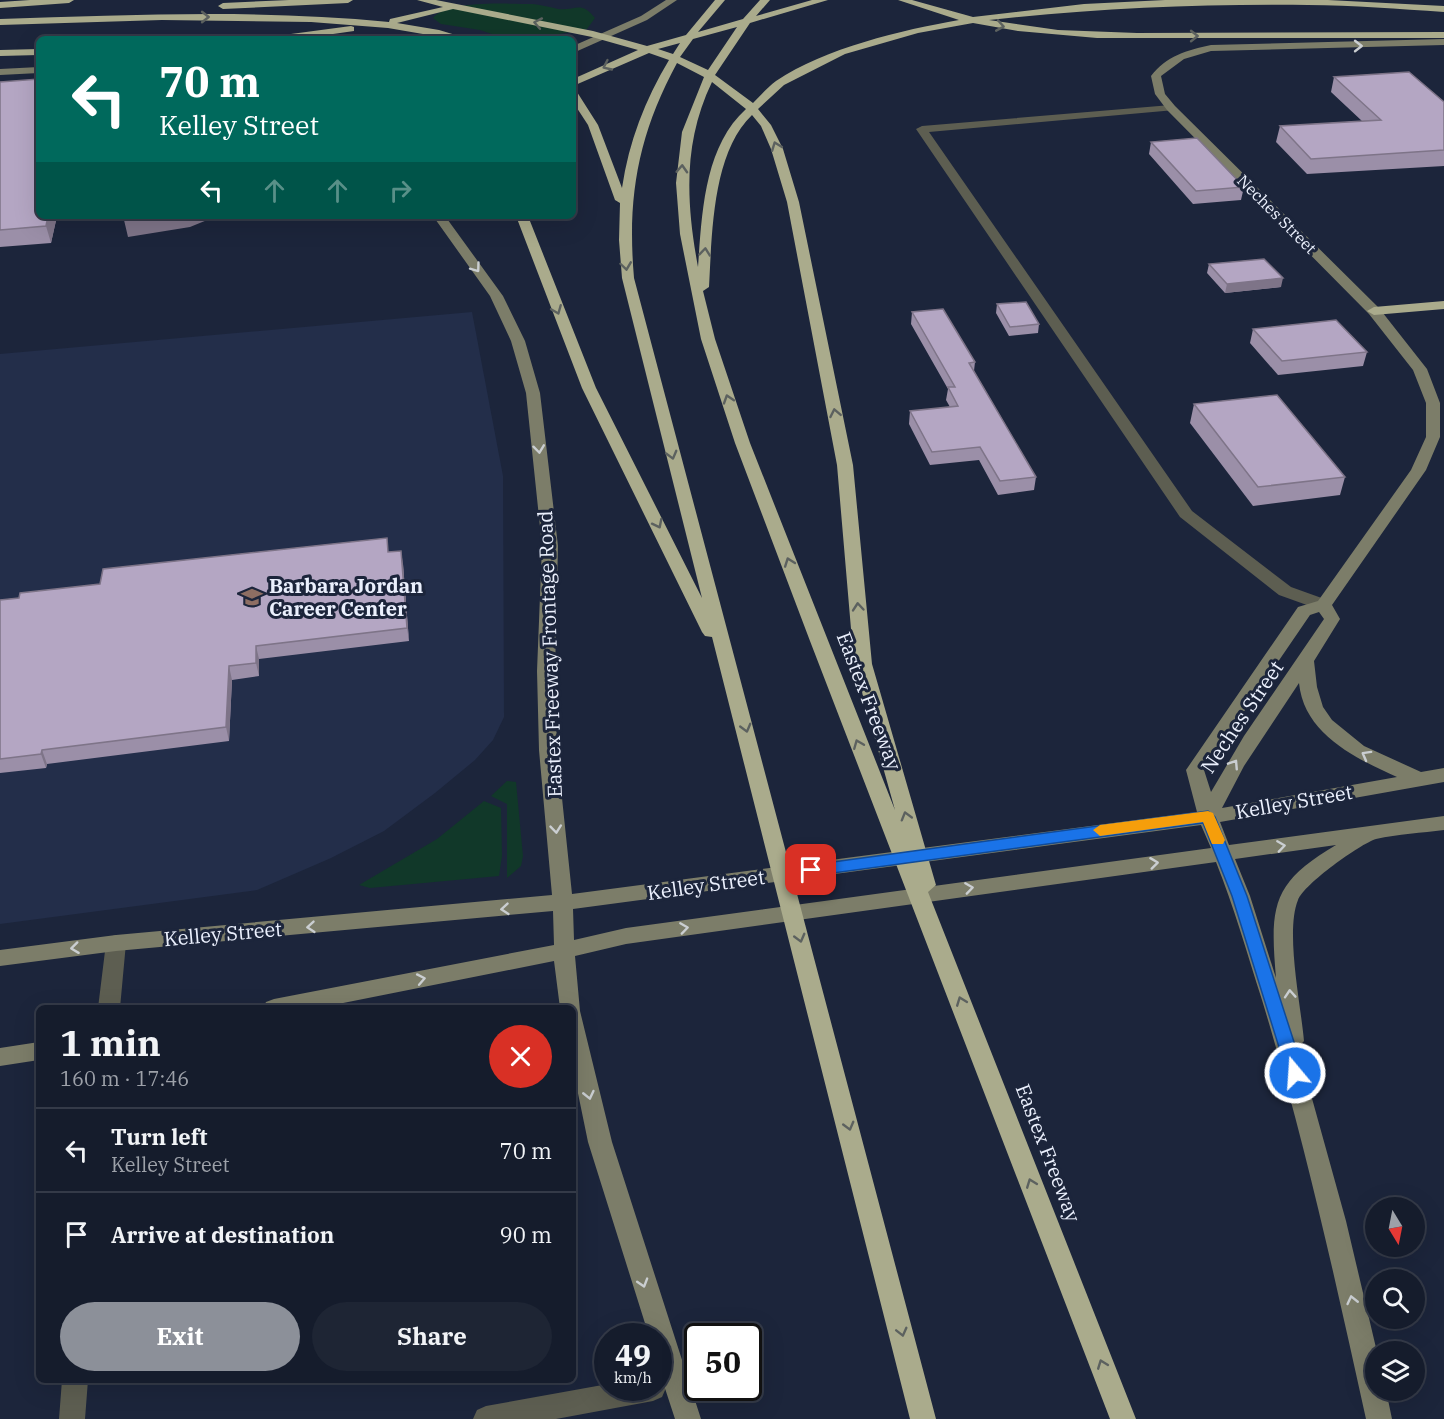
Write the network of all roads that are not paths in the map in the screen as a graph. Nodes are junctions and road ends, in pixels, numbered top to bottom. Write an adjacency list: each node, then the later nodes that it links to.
1 (35, 0): 13 (highway)
2 (69, 0): 13 (highway)
3 (348, 0): 15 (highway)
4 (422, 0): 47 (highway, one-way to 4)
5 (483, 0): 17 (highway)
6 (672, 0): 20 (main road)
7 (720, 0): 28 (highway)
8 (765, 0): 32 (highway, Eastex Freeway, one-way to 8)
9 (823, 0): 25 (highway, one-way to 25)
10 (903, 0): 16 (highway, one-way to 16)
11 (1261, 0): 12 (highway)
12 (1305, 2): 14 (highway); 32 (highway, one-way to 12)
13 (0, 4)
14 (1444, 9)
15 (0, 21): 18 (highway, one-way to 18)
16 (1444, 35)
17 (297, 36)
18 (447, 36)
19 (1444, 42): 27 (main road, Neches Street, one-way to 19)
20 (576, 50)
21 (36, 52): 22 (highway)
22 (0, 53)
23 (36, 70): 24 (main road)
24 (0, 72)
25 (576, 82)
26 (576, 99): 28 (highway)
27 (1171, 108): 33 (main road, Neches Street); 34 (street)
28 (623, 207): 36 (highway, one-way to 36)
29 (442, 219): 43 (main road, Eastex Freeway Frontage Road, one-way to 43)
30 (523, 219): 36 (highway, one-way to 36)
31 (1444, 305): 33 (highway)
32 (701, 310): 47 (highway, Eastex Freeway, one-way to 32)
33 (1374, 311): 34 (main road, Neches Street)
34 (1324, 605): 35 (main road, Neches Street); 39 (main road, Neches Street)
35 (1306, 662): 38 (main road, one-way to 35); 39 (main road, Neches Street, one-way to 35)
36 (731, 672): 62 (highway, one-way to 62)
37 (1444, 775): 38 (main road, Kelley Street)
38 (1419, 779): 39 (main road, Kelley Street)
39 (1208, 817): 42 (main road); 43 (main road, Kelley Street)
40 (1444, 823): 41 (main road, Kelley Street)
41 (1371, 834): 42 (main road, Kelley Street, one-way to 41); 54 (main road, one-way to 41)
42 (1223, 855): 45 (main road, Kelley Street, one-way to 42); 54 (main road)
43 (563, 903): 44 (main road, Kelley Street, one-way to 44); 45 (main road, Eastex Freeway Frontage Road)
44 (116, 943): 46 (main road, Kelley Street, one-way to 46); 48 (street)
45 (564, 951): 49 (main road, Kelley Street, one-way to 45); 50 (main road, Eastex Freeway Frontage Road)
46 (0, 958)
47 (951, 974): 63 (highway, Eastex Freeway, one-way to 47)
48 (109, 1005)
49 (289, 1005)
50 (571, 1005)
51 (576, 1031): 55 (main road, one-way to 55)
52 (36, 1051): 53 (main road)
53 (0, 1057)
54 (1295, 1073): 64 (main road, one-way to 54)
55 (646, 1323)
56 (75, 1383): 59 (street)
57 (594, 1399): 60 (street)
58 (672, 1399): 61 (main road)
59 (72, 1419)
60 (486, 1419)
61 (688, 1419)
62 (923, 1419)
63 (1123, 1419)
64 (1379, 1419)

